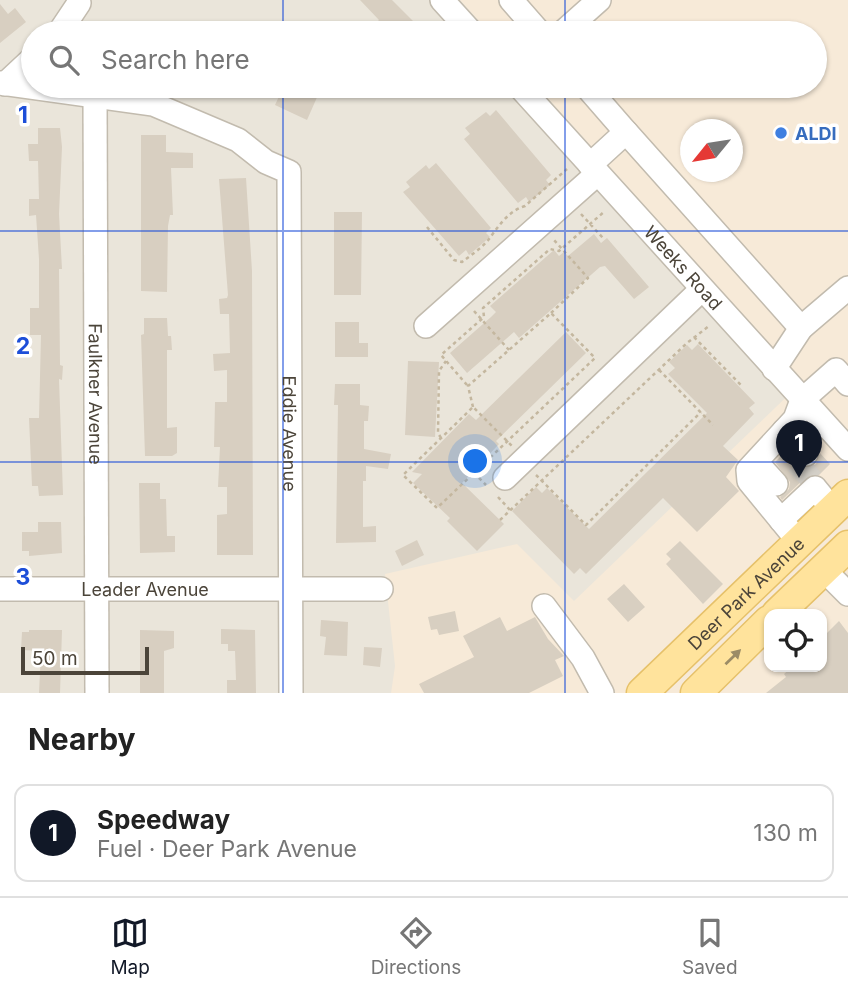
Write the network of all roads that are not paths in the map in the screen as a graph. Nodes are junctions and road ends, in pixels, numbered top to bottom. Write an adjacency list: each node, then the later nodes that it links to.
1 (442, 0): 6 (street)
2 (511, 0): 7 (street)
3 (599, 0): 8 (street)
4 (79, 3): 5 (street)
5 (67, 21)
6 (461, 21)
7 (529, 21)
8 (575, 21)
9 (21, 68): 10 (street)
10 (3, 84): 11 (street)
11 (21, 86)
12 (95, 98): 35 (street, Faulkner Avenue)
13 (114, 98): 36 (street, Eddie Avenue)
14 (529, 98): 17 (street, Weeks Road)
15 (596, 98): 16 (street)
16 (626, 132): 17 (street); 21 (street)
17 (586, 168): 19 (street, Weeks Road); 20 (street)
18 (848, 288): 21 (street)
19 (701, 290): 22 (street, Weeks Road); 29 (street)
20 (426, 326)
21 (801, 328): 22 (street)
22 (774, 369): 24 (street, Weeks Road)
23 (848, 383): 24 (street)
24 (802, 400): 25 (street); 26 (street, Weeks Road)
25 (779, 436): 27 (street); 28 (street)
26 (848, 449)
27 (802, 458)
28 (756, 462): 30 (street); 32 (street)
29 (505, 478)
30 (776, 484)
31 (826, 489): 32 (main road, Deer Park Avenue)
32 (792, 517): 46 (main road, Deer Park Avenue)
33 (848, 546): 34 (main road, Deer Park Avenue)
34 (823, 569): 39 (street); 41 (main road, Deer Park Avenue)
35 (96, 588): 36 (street, Leader Avenue); 37 (street, Leader Avenue); 43 (street, Faulkner Avenue)
36 (290, 588): 38 (street, Leader Avenue); 44 (street, Eddie Avenue)
37 (0, 589)
38 (381, 589)
39 (848, 594)
40 (544, 606): 45 (street)
41 (782, 609)
42 (764, 626): 47 (main road, Deer Park Avenue, one-way to 42)
43 (97, 693)
44 (290, 693)
45 (602, 693)
46 (642, 693)
47 (696, 693)

